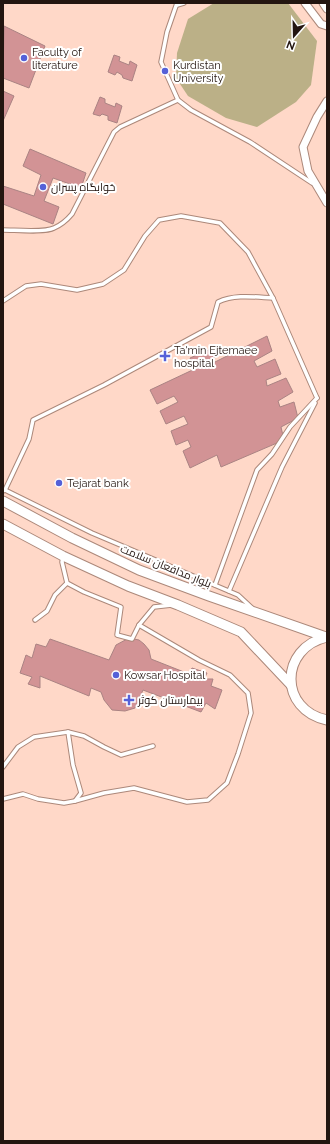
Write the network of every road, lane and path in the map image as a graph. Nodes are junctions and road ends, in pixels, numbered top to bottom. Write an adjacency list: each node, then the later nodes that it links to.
1 (183, 3): 4 (lane)
2 (305, 3): 6 (street)
3 (323, 3): 5 (street)
4 (177, 4): 7 (lane)
5 (327, 9)
6 (327, 26)
7 (178, 100): 9 (lane); 11 (lane)
8 (327, 101): 9 (street)
9 (317, 185): 10 (street)
10 (327, 203)
11 (3, 230)
12 (273, 298): 13 (lane); 14 (lane); 15 (lane)
13 (3, 301)
14 (317, 398): 20 (lane); 21 (lane)
15 (4, 491): 20 (lane)
16 (3, 501): 23 (main road, بلوار مدافعان سلامت)
17 (3, 524): 18 (main road)
18 (63, 556): 19 (lane); 22 (main road)
19 (67, 583): 24 (lane); 25 (lane)
20 (215, 585): 21 (lane)
21 (229, 591): 23 (lane)
22 (178, 605): 25 (lane); 27 (main road)
23 (257, 612): 26 (main road, بلوار مدافعان سلامت)
24 (35, 620)
25 (139, 625): 33 (lane)
26 (327, 637): 27 (main road)
27 (291, 685): 28 (main road)
28 (327, 720)
29 (68, 732): 30 (lane); 31 (lane); 33 (lane)
30 (153, 746)
31 (3, 767)
32 (3, 799): 33 (lane)
33 (75, 801)

